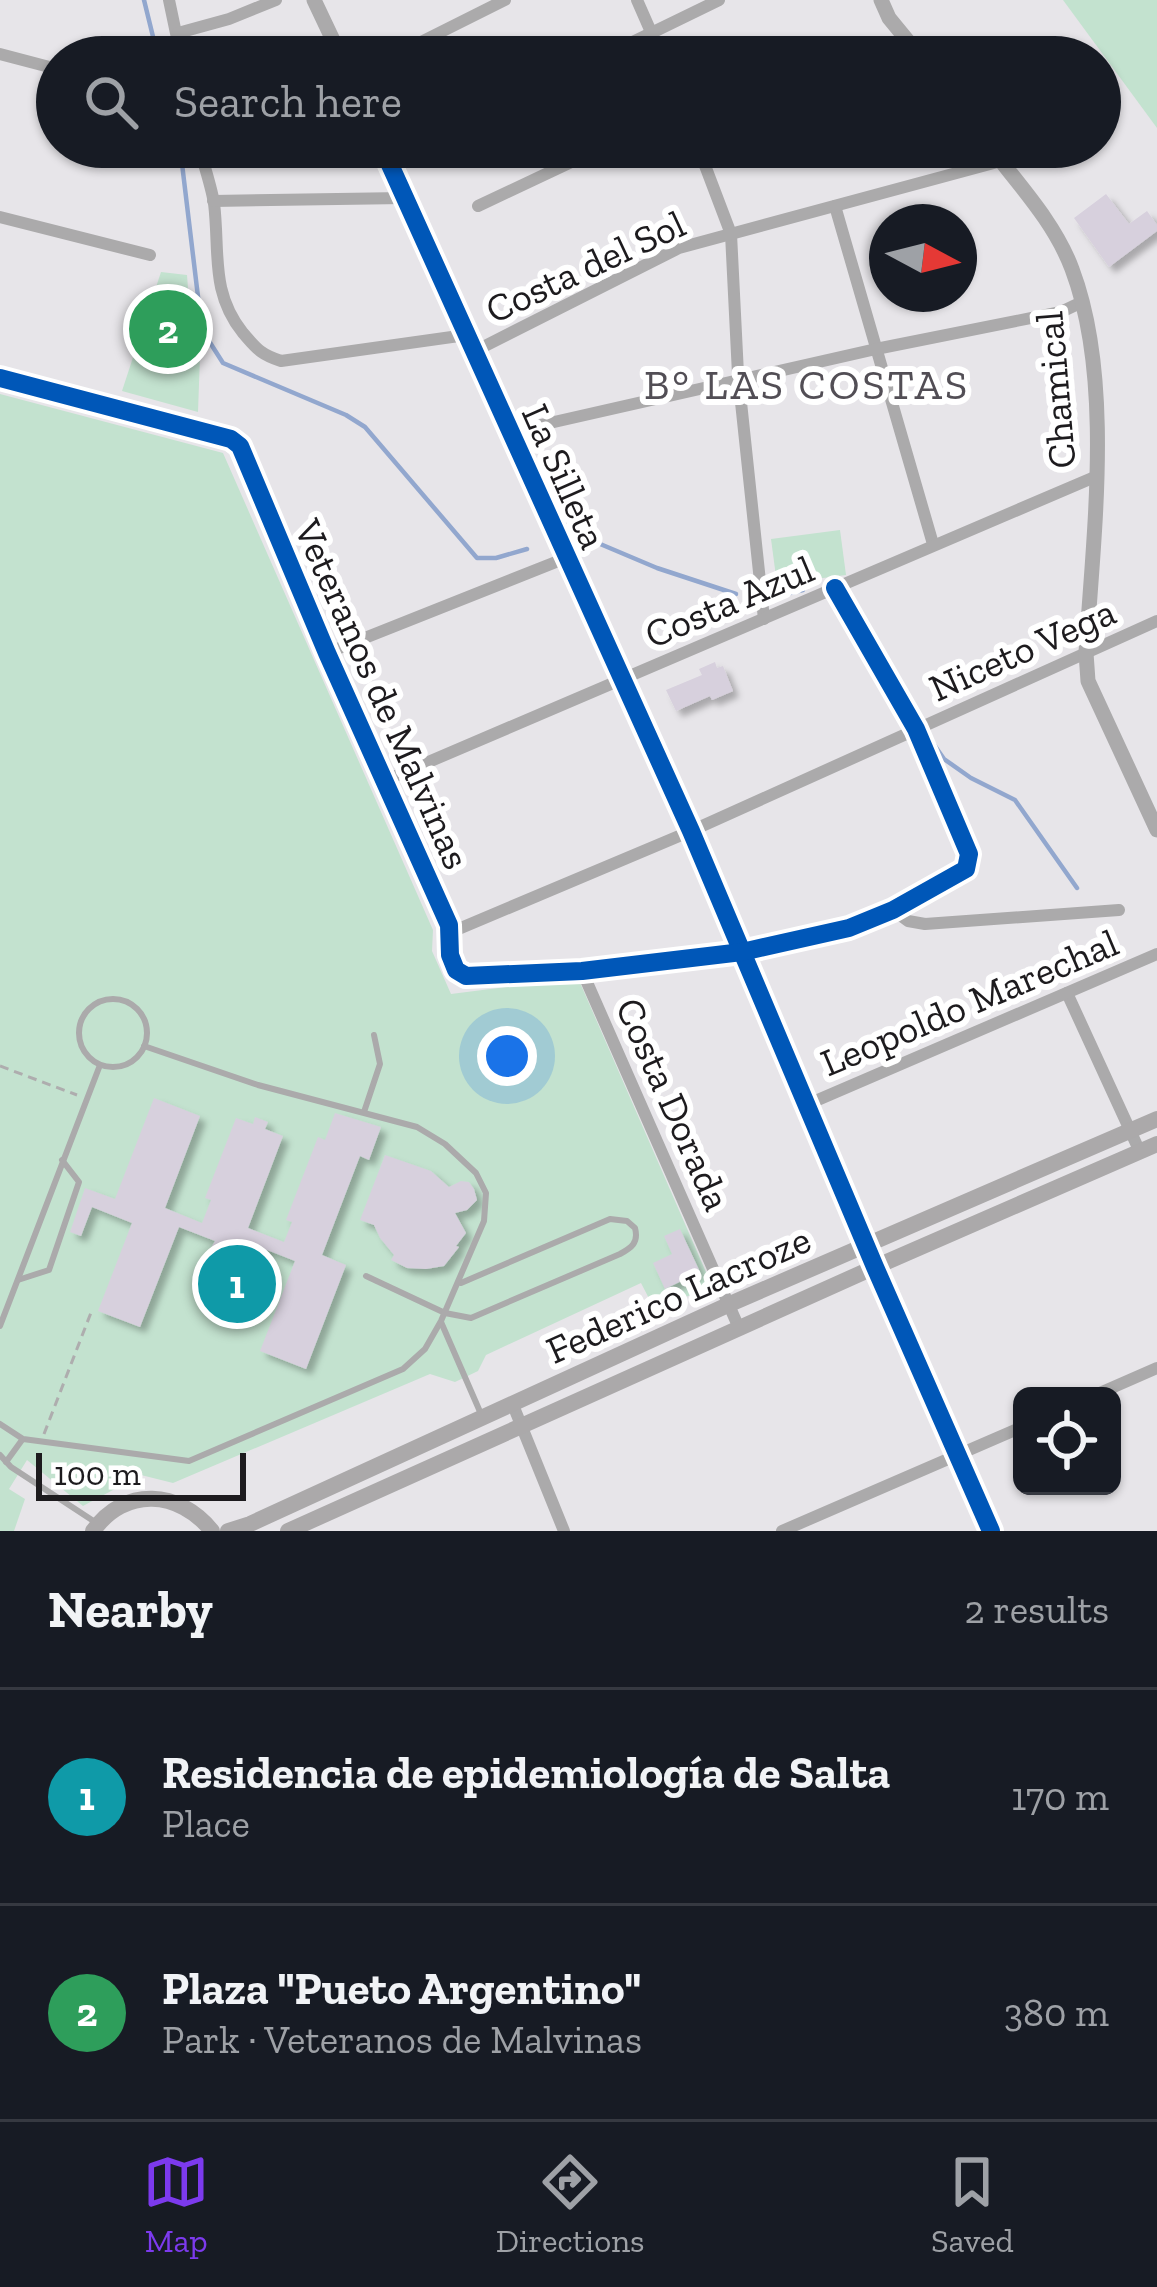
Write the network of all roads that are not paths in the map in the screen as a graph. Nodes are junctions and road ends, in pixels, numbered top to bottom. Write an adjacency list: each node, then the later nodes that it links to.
1 (169, 0): 8 (street)
2 (276, 0): 8 (street)
3 (314, 0): 11 (street)
4 (505, 0): 12 (street)
5 (637, 0): 9 (street)
6 (719, 0): 9 (street)
7 (880, 0): 14 (street)
8 (178, 33): 10 (street)
9 (652, 34): 13 (street)
10 (178, 36)
11 (331, 36)
12 (430, 36)
13 (648, 36)
14 (901, 36)
15 (0, 54): 16 (street)
16 (36, 63)
17 (205, 168): 24 (street)
18 (391, 168): 23 (street, La Silleta)
19 (559, 168): 25 (street)
20 (706, 168): 28 (street)
21 (952, 168): 26 (street, Costa del Sol)
22 (1006, 168): 30 (street, Chamical)
23 (404, 198): 24 (street); 31 (street, La Silleta)
24 (214, 201): 31 (street)
25 (478, 206)
26 (835, 206): 28 (street, Costa del Sol); 32 (street)
27 (0, 217): 29 (street)
28 (730, 234): 33 (street, Costa del Sol); 35 (street)
29 (150, 256)
30 (1082, 302): 32 (street); 37 (street, Chamical)
31 (466, 334): 33 (street, La Silleta)
32 (876, 349): 35 (street); 38 (street)
33 (472, 352): 36 (street, La Silleta)
34 (0, 378): 43 (street, Veteranos de Malvinas)
35 (739, 380): 36 (street); 41 (street)
36 (510, 432): 39 (street, La Silleta)
37 (1097, 476): 38 (street, Costa Azul); 44 (street, Chamical)
38 (933, 544): 40 (street, Costa Azul)
39 (566, 558): 43 (street); 45 (street, La Silleta)
40 (836, 588): 41 (street, Costa Azul); 46 (street)
41 (764, 619): 45 (street, Costa Azul)
42 (1157, 621): 44 (street, Niceto Vega)
43 (327, 653): 47 (street, Veteranos de Malvinas)
44 (1086, 653): 46 (street, Niceto Vega); 48 (street, Chamical)
45 (622, 680): 47 (street, Costa Azul); 50 (street, La Silleta)
46 (916, 729): 50 (street, Niceto Vega); 51 (street)
47 (384, 782): 53 (street, Veteranos de Malvinas)
48 (1149, 794): 49 (street, Chamical)
49 (1157, 830)
50 (691, 831): 53 (street, Niceto Vega); 54 (street, La Silleta)
51 (893, 910): 52 (street); 54 (street)
52 (1119, 910)
53 (449, 933): 56 (street, Veteranos de Malvinas)
54 (742, 952): 56 (street); 61 (street, La Silleta)
55 (1157, 954): 57 (street, Leopoldo Marechal)
56 (582, 971): 72 (street, Costa Dorada)
57 (1066, 993): 61 (street, Leopoldo Marechal); 64 (street)
58 (374, 1035): 62 (lane)
59 (144, 1046): 60 (lane); 60 (lane); 62 (lane)
60 (100, 1065): 66 (lane)
61 (806, 1105): 67 (street, La Silleta)
62 (363, 1113): 71 (lane)
63 (1157, 1119): 64 (main road, Federico Lacroze)
64 (1129, 1131): 65 (street); 67 (main road, Federico Lacroze)
65 (1148, 1148): 68 (main road, Federico Lacroze)
66 (62, 1160): 70 (lane); 70 (lane)
67 (866, 1246): 68 (street, La Silleta); 72 (main road, Federico Lacroze)
68 (874, 1268): 75 (main road, Federico Lacroze); 84 (street, La Silleta)
69 (366, 1276): 73 (lane)
70 (18, 1280): 74 (lane)
71 (457, 1284): 73 (lane); 73 (lane)
72 (730, 1304): 75 (street, Costa Dorada); 78 (main road, Federico Lacroze)
73 (443, 1317): 79 (lane); 83 (lane)
74 (0, 1325)
75 (740, 1328): 81 (main road, Federico Lacroze)
76 (1157, 1368): 77 (street)
77 (1114, 1387)
78 (513, 1405): 79 (main road, Federico Lacroze); 81 (street)
79 (483, 1418): 88 (main road, Federico Lacroze)
80 (0, 1424): 83 (lane)
81 (521, 1427): 89 (main road, Federico Lacroze); 90 (street)
82 (1013, 1431): 84 (street)
83 (22, 1439): 85 (lane)
84 (958, 1455): 91 (street); 92 (street, La Silleta)
85 (3, 1458): 86 (lane)
86 (95, 1527): 87 (main road)
87 (212, 1531)
88 (228, 1531)
89 (288, 1531)
90 (564, 1531)
91 (782, 1531)
92 (992, 1531)

